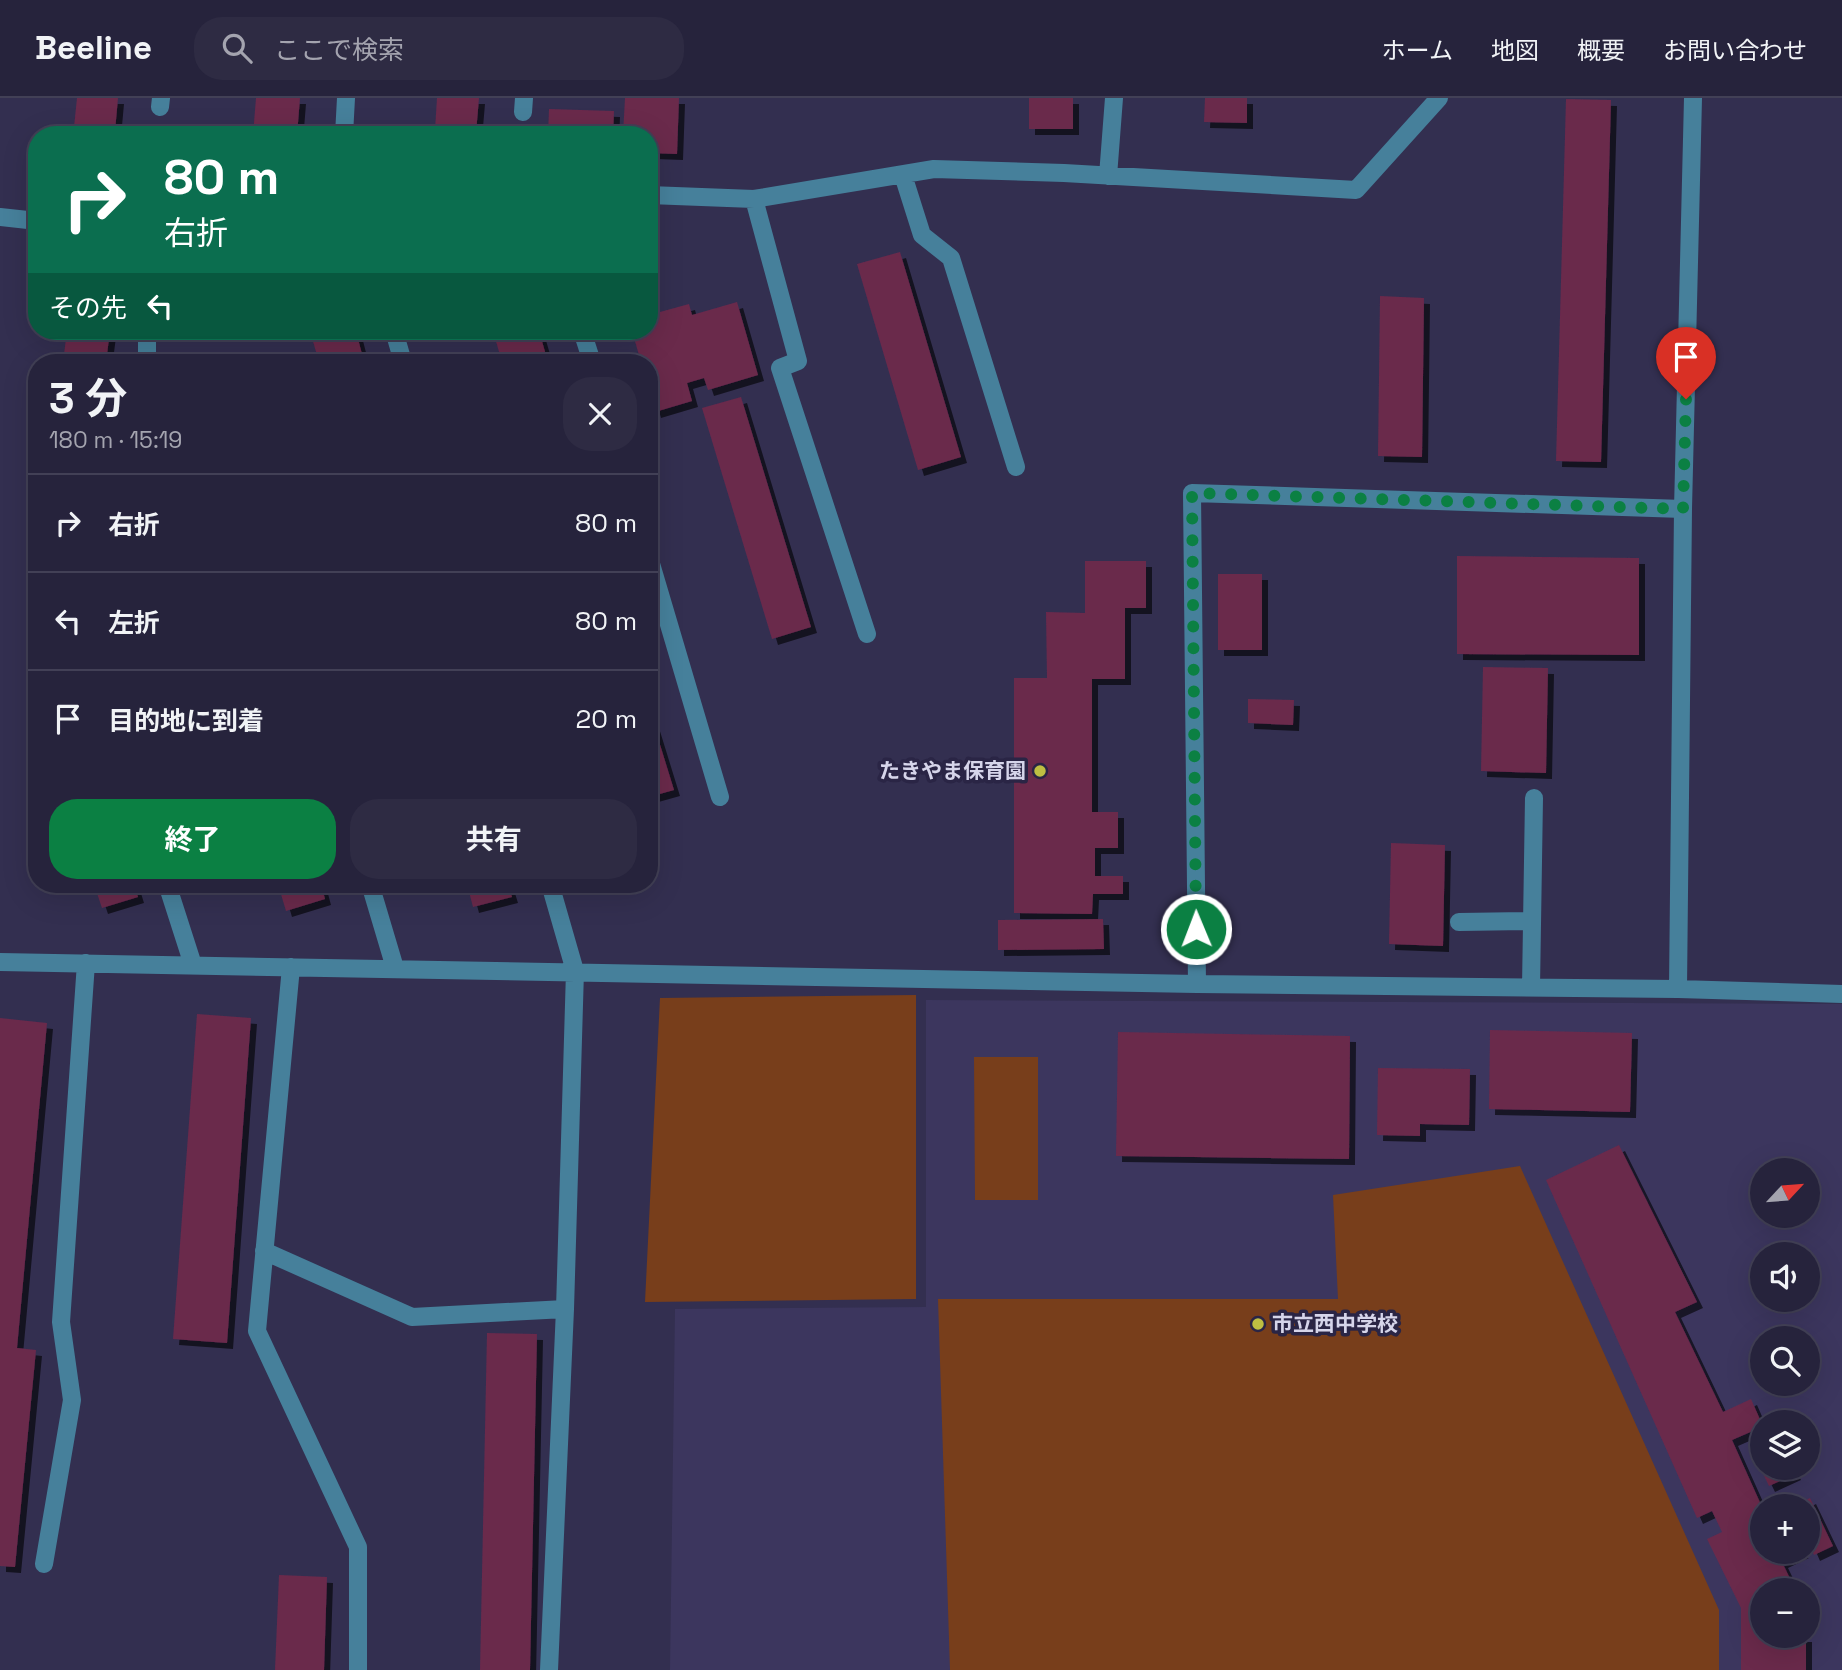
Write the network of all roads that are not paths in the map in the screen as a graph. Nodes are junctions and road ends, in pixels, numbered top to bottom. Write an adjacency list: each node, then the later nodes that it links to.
1 (346, 98): 5 (street)
2 (1114, 98): 7 (street)
3 (1439, 98): 7 (street)
4 (1693, 98): 13 (street)
5 (344, 126)
6 (903, 175): 7 (street); 9 (street); 12 (street)
7 (1108, 176)
8 (658, 195): 9 (street)
9 (754, 200): 15 (street)
10 (0, 217): 11 (street)
11 (28, 220)
12 (1016, 467)
13 (1683, 509): 29 (street); 31 (street)
14 (658, 587): 16 (street)
15 (866, 635)
16 (720, 797)
17 (1534, 798): 21 (street)
18 (170, 893): 25 (street)
19 (373, 893): 27 (street)
20 (553, 893): 28 (street)
21 (1531, 921): 22 (street); 30 (street)
22 (1459, 922)
23 (0, 962): 24 (street)
24 (86, 962): 25 (street); 35 (street)
25 (193, 965): 26 (street)
26 (291, 967): 27 (street); 33 (street)
27 (395, 968): 28 (street)
28 (575, 971): 29 (street); 34 (street)
29 (1197, 984): 30 (street)
30 (1531, 987): 31 (street)
31 (1678, 989): 32 (street)
32 (1842, 994)
33 (264, 1251): 34 (street); 36 (street)
34 (565, 1309): 37 (street)
35 (44, 1564)
36 (358, 1670)
37 (549, 1670)

